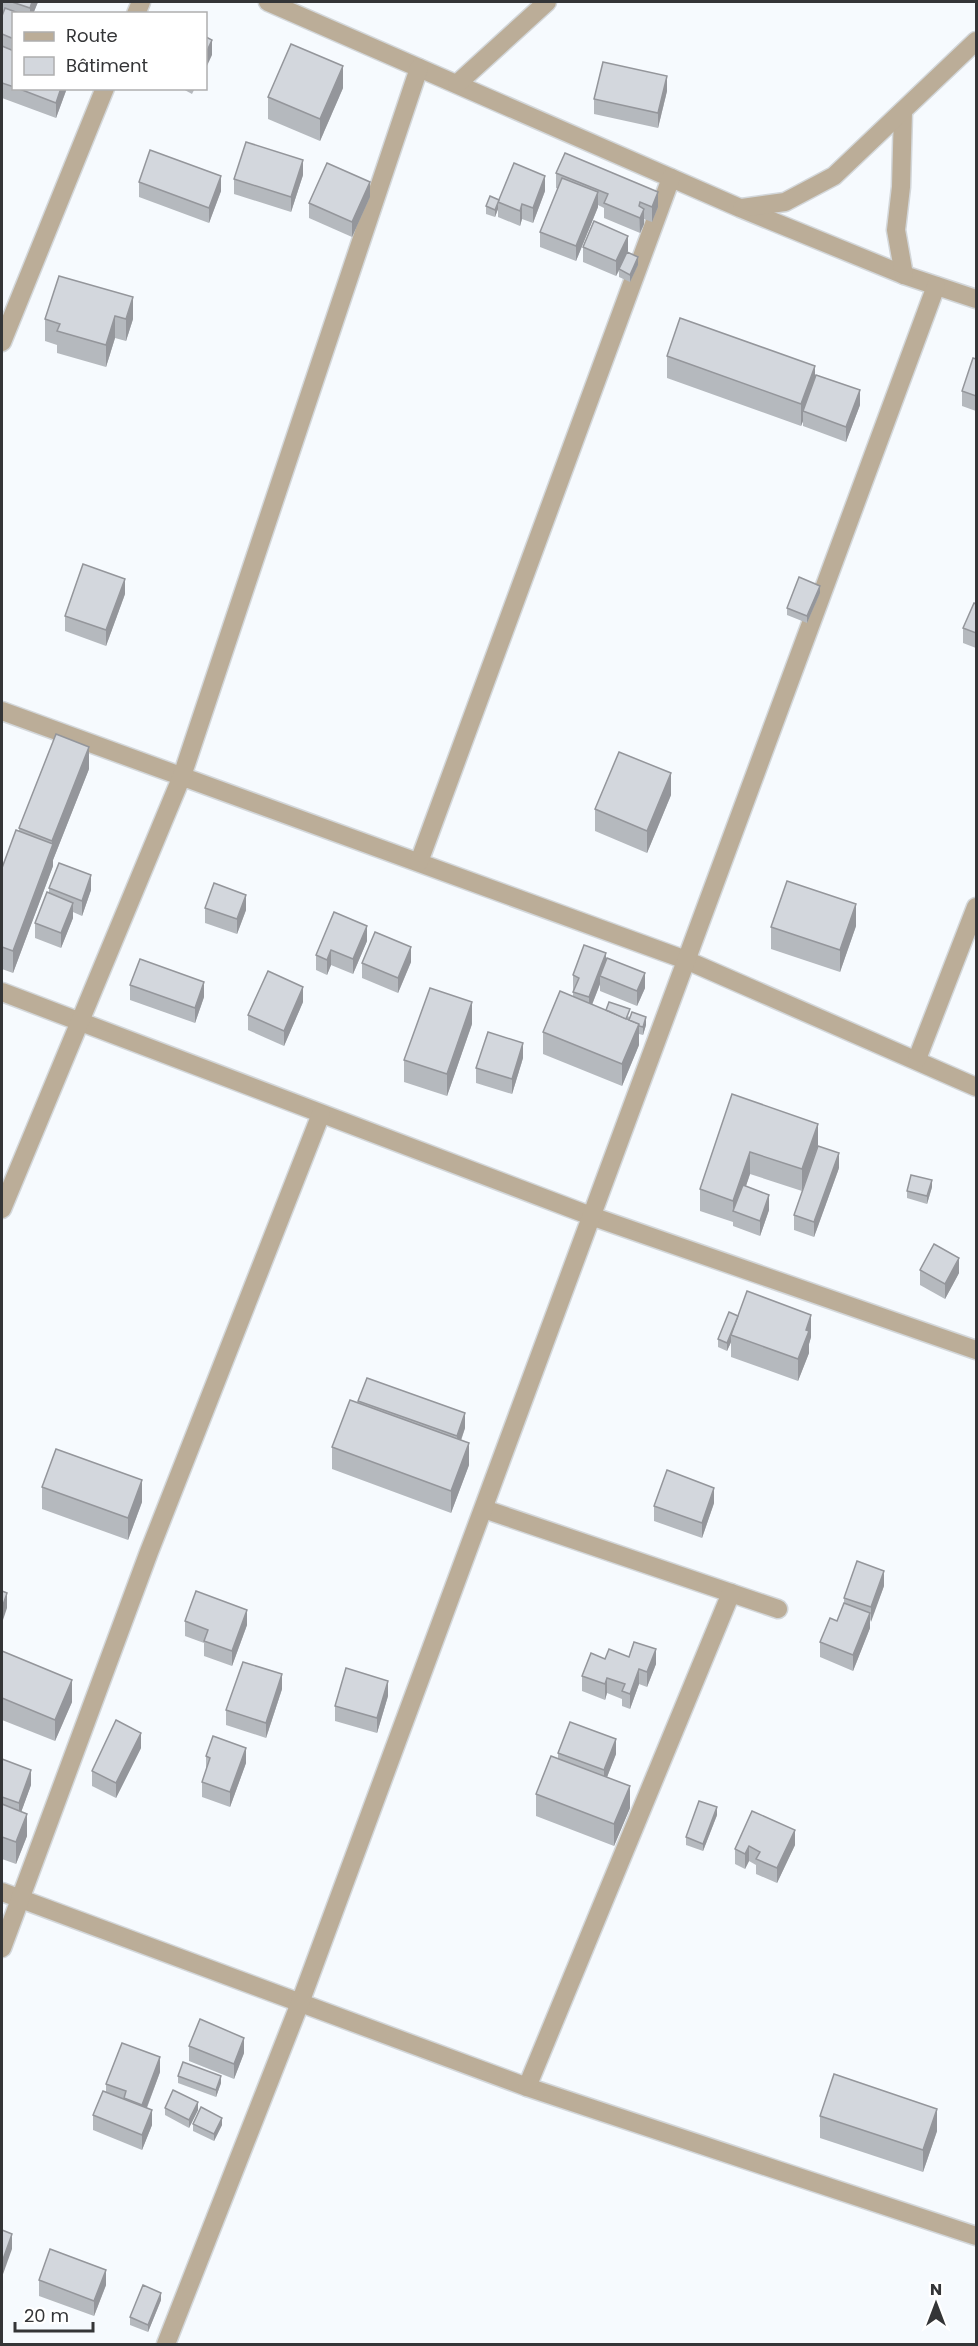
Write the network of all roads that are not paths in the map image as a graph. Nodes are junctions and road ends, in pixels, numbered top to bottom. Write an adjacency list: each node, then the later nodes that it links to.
1 (268, 2): 4 (street)
2 (547, 2): 5 (street)
3 (976, 41): 7 (street)
4 (420, 68): 5 (street); 15 (street)
5 (457, 84): 8 (street)
6 (104, 90): 13 (street)
7 (903, 111): 9 (street); 10 (street)
8 (671, 178): 9 (street); 16 (street)
9 (740, 208): 10 (street)
10 (904, 275): 11 (street)
11 (936, 286): 12 (street); 18 (street)
12 (976, 299)
13 (2, 342)
14 (2, 711): 15 (street)
15 (182, 776): 16 (street); 20 (street)
16 (419, 862): 18 (street)
17 (976, 907): 21 (street)
18 (687, 960): 21 (street); 25 (street)
19 (2, 992): 20 (street)
20 (81, 1022): 23 (street); 24 (street)
21 (916, 1059): 22 (street)
22 (976, 1087)
23 (321, 1114): 25 (street); 31 (street)
24 (2, 1209)
25 (591, 1216): 26 (street); 27 (street)
26 (976, 1350)
27 (484, 1509): 28 (street); 33 (street)
28 (731, 1593): 29 (street); 34 (street)
29 (778, 1609)
30 (2, 1892): 31 (street)
31 (21, 1899): 32 (street); 33 (street)
32 (2, 1948)
33 (300, 2003): 34 (street); 36 (street)
34 (526, 2087): 35 (street)
35 (976, 2236)
36 (166, 2344)

